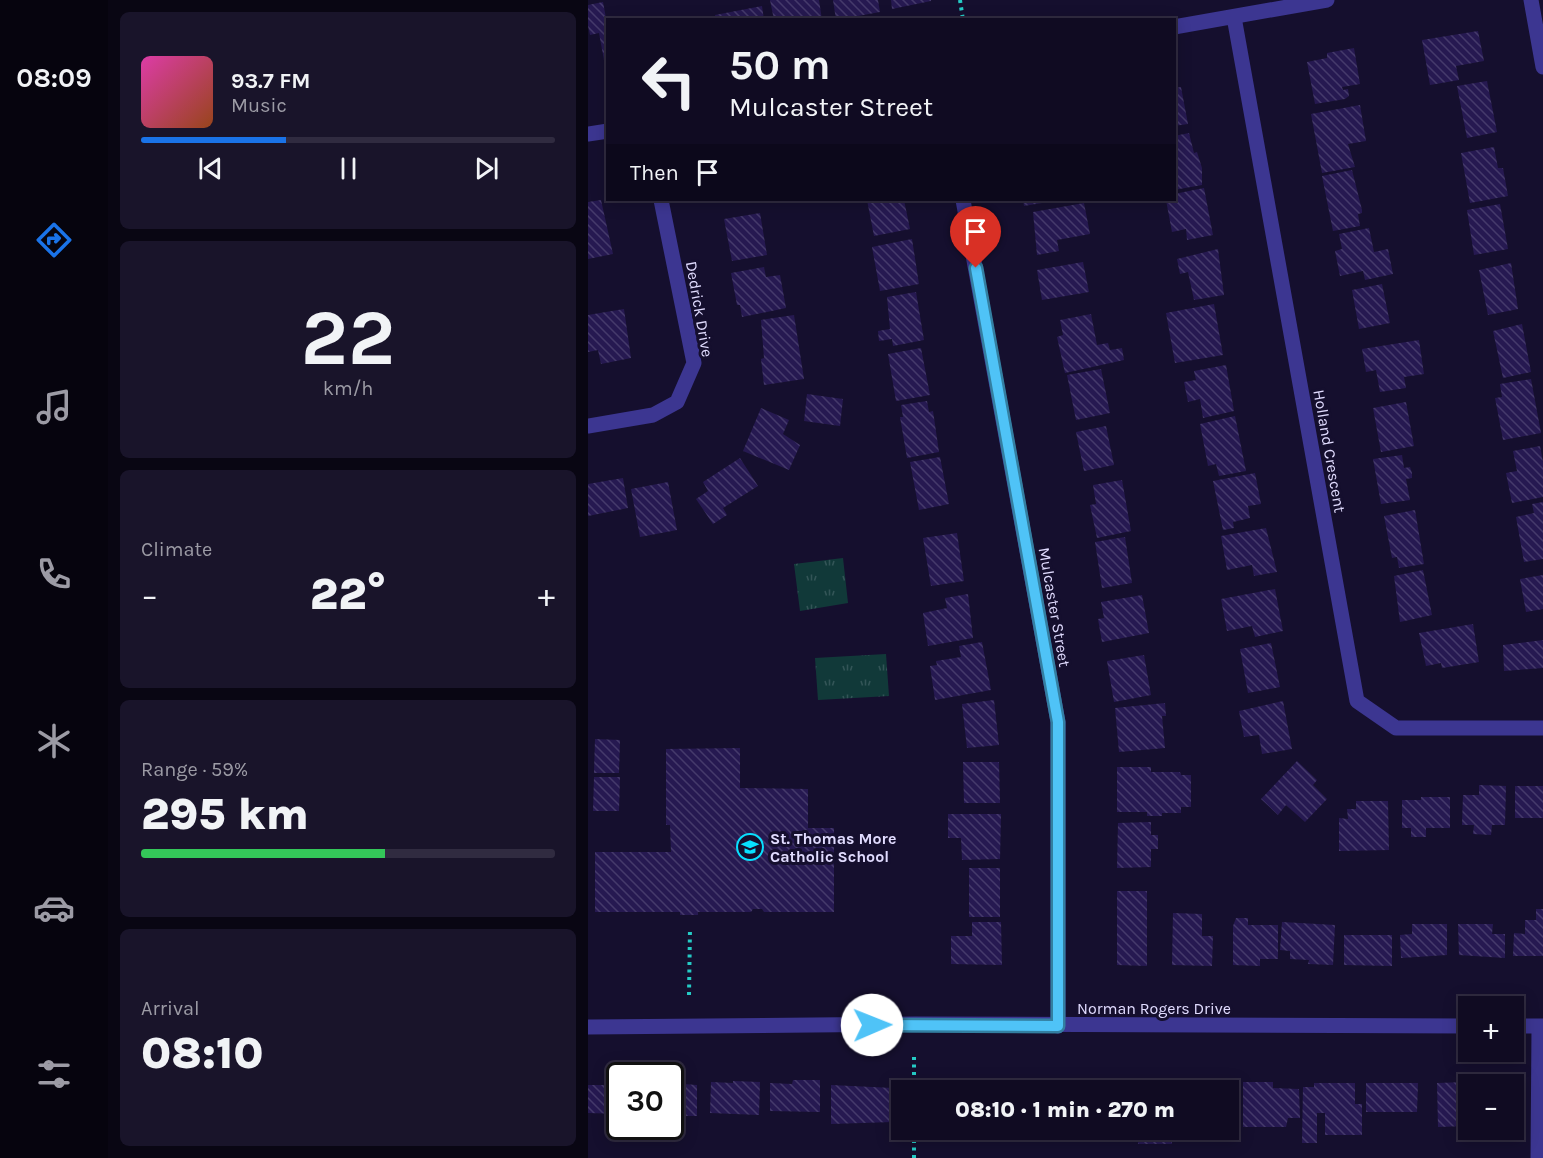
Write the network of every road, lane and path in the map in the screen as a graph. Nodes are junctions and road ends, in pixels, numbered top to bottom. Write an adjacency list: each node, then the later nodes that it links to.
1 (960, 0): 5 (path)
2 (1327, 0): 4 (street)
3 (1530, 0): 7 (street)
4 (1234, 17): 6 (street); 13 (street, Holland Crescent)
5 (963, 18)
6 (1176, 27)
7 (1543, 67)
8 (606, 131): 9 (street)
9 (588, 134)
10 (661, 201): 12 (street, Dedrick Drive)
11 (963, 201): 16 (street, Mulcaster Street)
12 (588, 426)
13 (1543, 728)
14 (690, 928): 15 (path)
15 (689, 995)
16 (1058, 1026): 17 (street, Norman Rogers Drive); 20 (street, Norman Rogers Drive)
17 (1458, 1026)
18 (1524, 1026): 19 (street)
19 (1541, 1026): 25 (street)
20 (588, 1027)
21 (914, 1055): 22 (path)
22 (914, 1080)
23 (914, 1140): 24 (path)
24 (914, 1158)
25 (1538, 1158)

